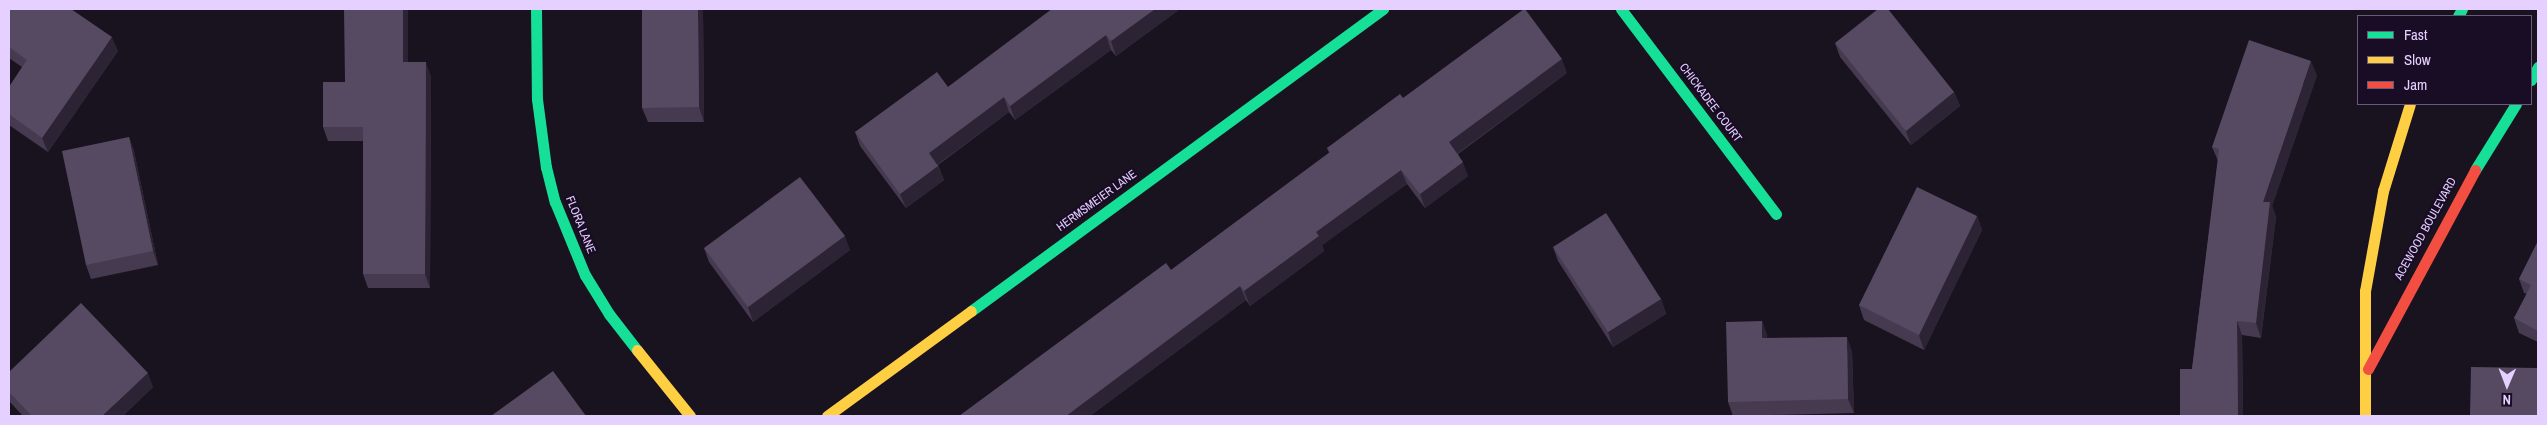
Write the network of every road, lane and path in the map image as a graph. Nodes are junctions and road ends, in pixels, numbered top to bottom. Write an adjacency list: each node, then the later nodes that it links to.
1 (536, 9): 10 (street, FLORA LANE)
2 (1383, 9): 11 (street, HERMSMEIER LANE)
3 (1621, 9): 8 (street, CHICKADEE COURT)
4 (2538, 67): 5 (street)
5 (2532, 78)
6 (2410, 105): 9 (street, ACEWOOD BOULEVARD)
7 (2515, 105): 9 (street, ACEWOOD BOULEVARD)
8 (1776, 214)
9 (2367, 370): 12 (street, ACEWOOD BOULEVARD)
10 (690, 416)
11 (827, 416)
12 (2365, 416)

